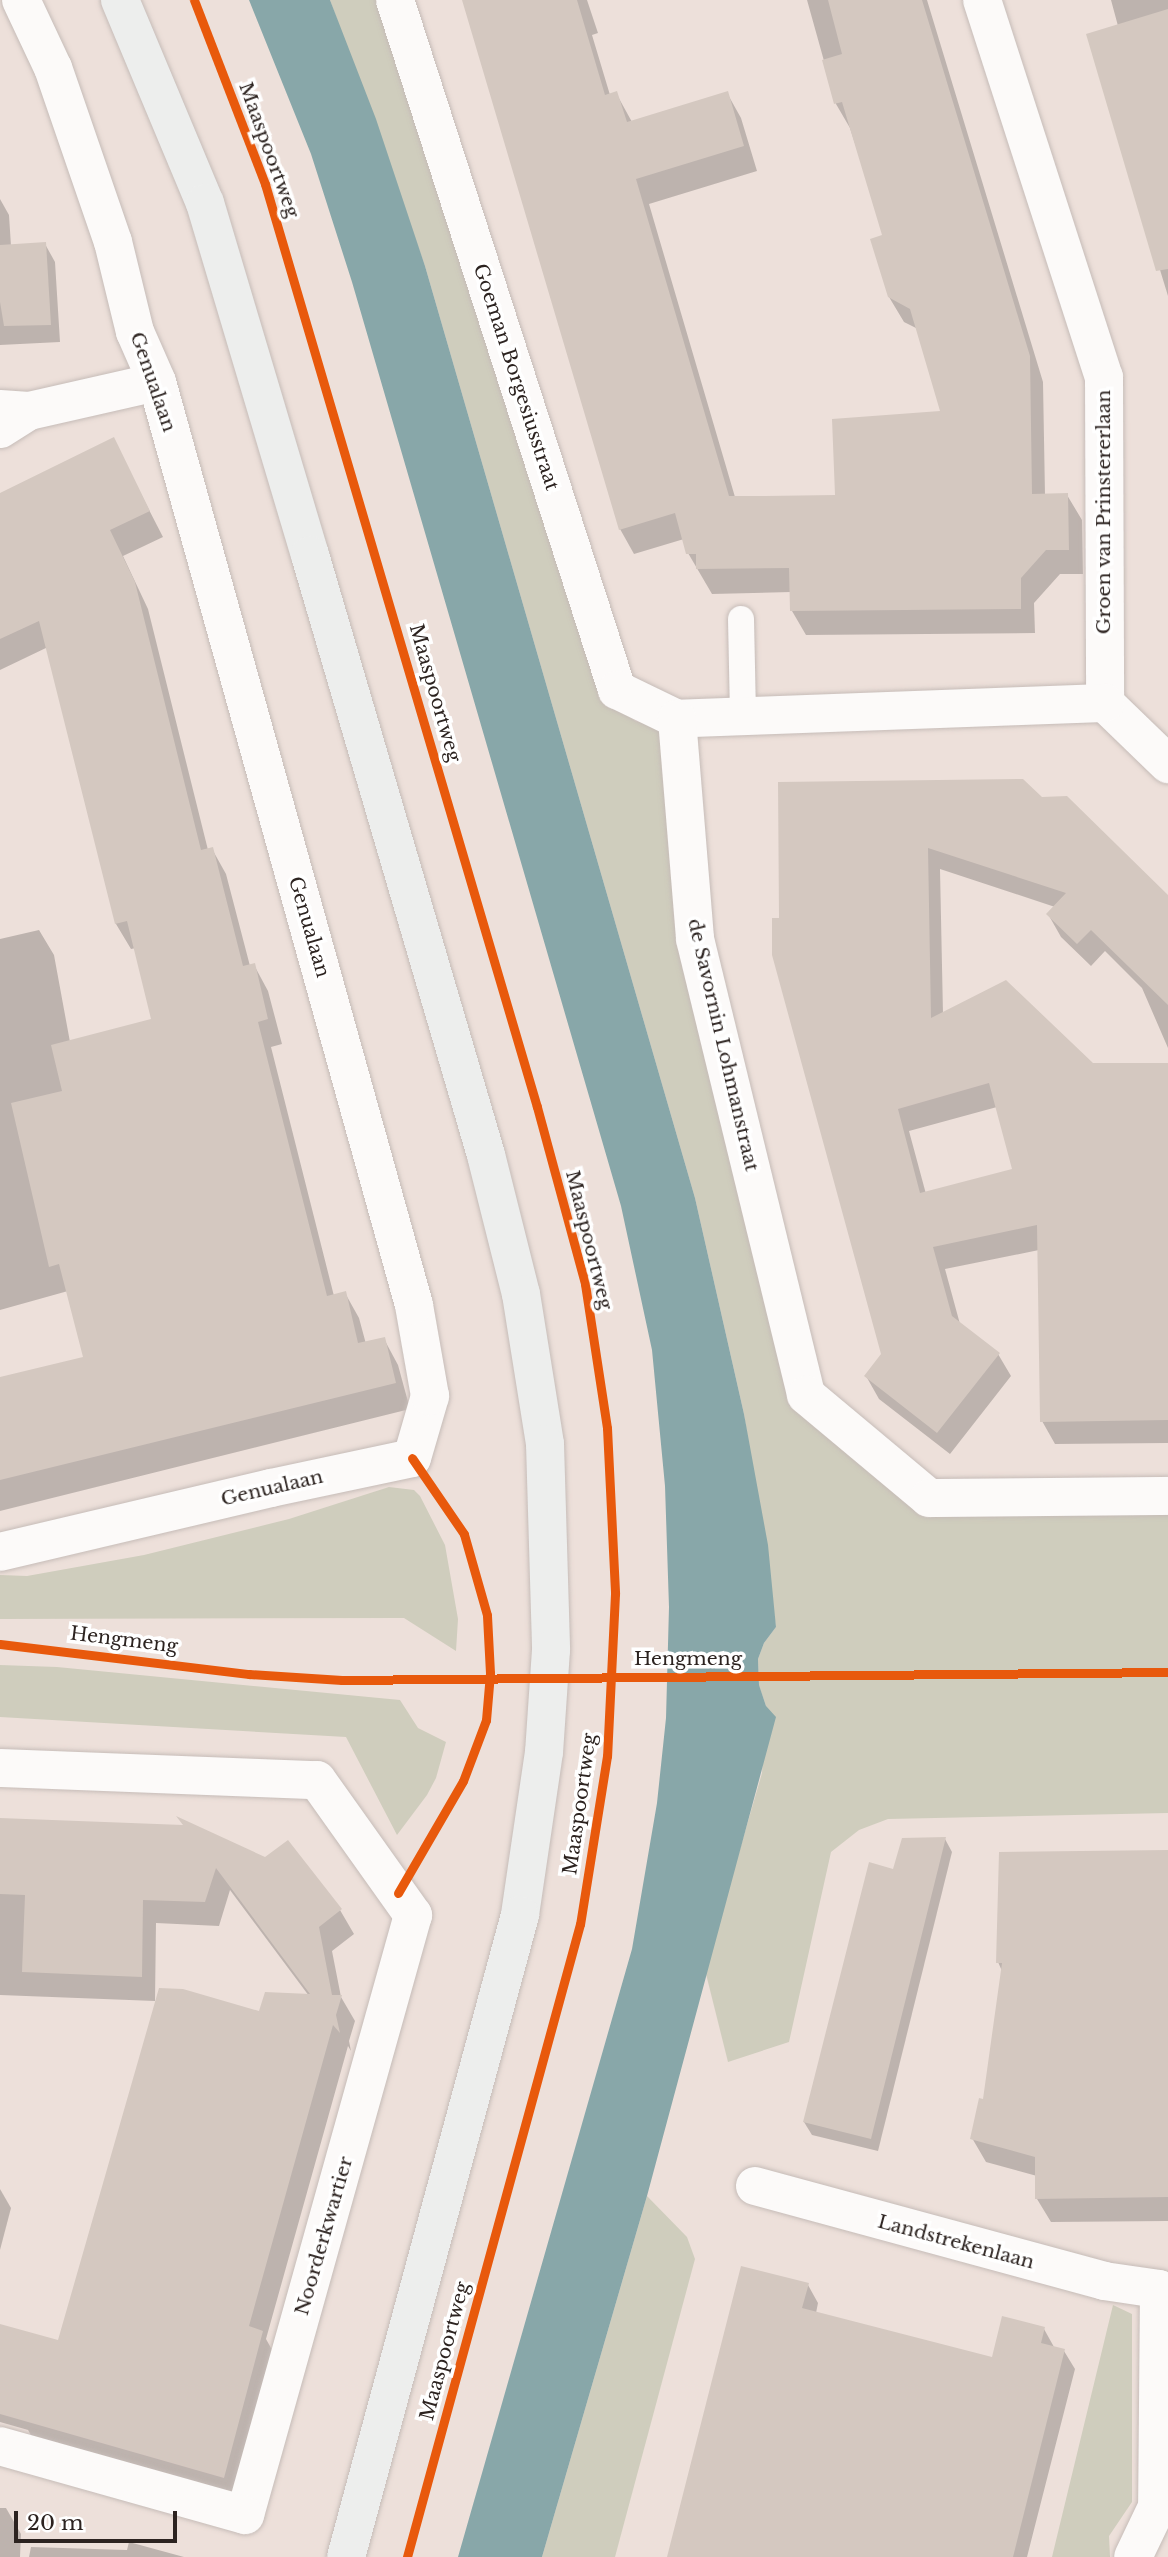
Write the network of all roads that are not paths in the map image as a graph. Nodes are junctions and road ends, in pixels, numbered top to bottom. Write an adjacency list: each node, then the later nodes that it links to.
1 (21, 0): 5 (street, Genualaan)
2 (121, 0): 18 (main road)
3 (395, 0): 10 (street, Goeman Borgesiusstraat)
4 (982, 0): 8 (street, Groen van Prinstererlaan)
5 (157, 382): 6 (street); 13 (street, Genualaan)
6 (10, 417)
7 (741, 619): 9 (lane)
8 (1105, 703): 9 (street); 11 (street)
9 (743, 716): 10 (street)
10 (677, 719): 12 (street, de Savornin Lohmanstraat)
11 (1168, 764)
12 (1168, 1496)
13 (0, 1552)
14 (0, 1768): 17 (street, Noorderkwartier)
15 (755, 2186): 16 (street, Landstrekenlaan)
16 (1163, 2289): 19 (street, Landstrekenlaan)
17 (0, 2446)
18 (345, 2557)
19 (1133, 2557)

